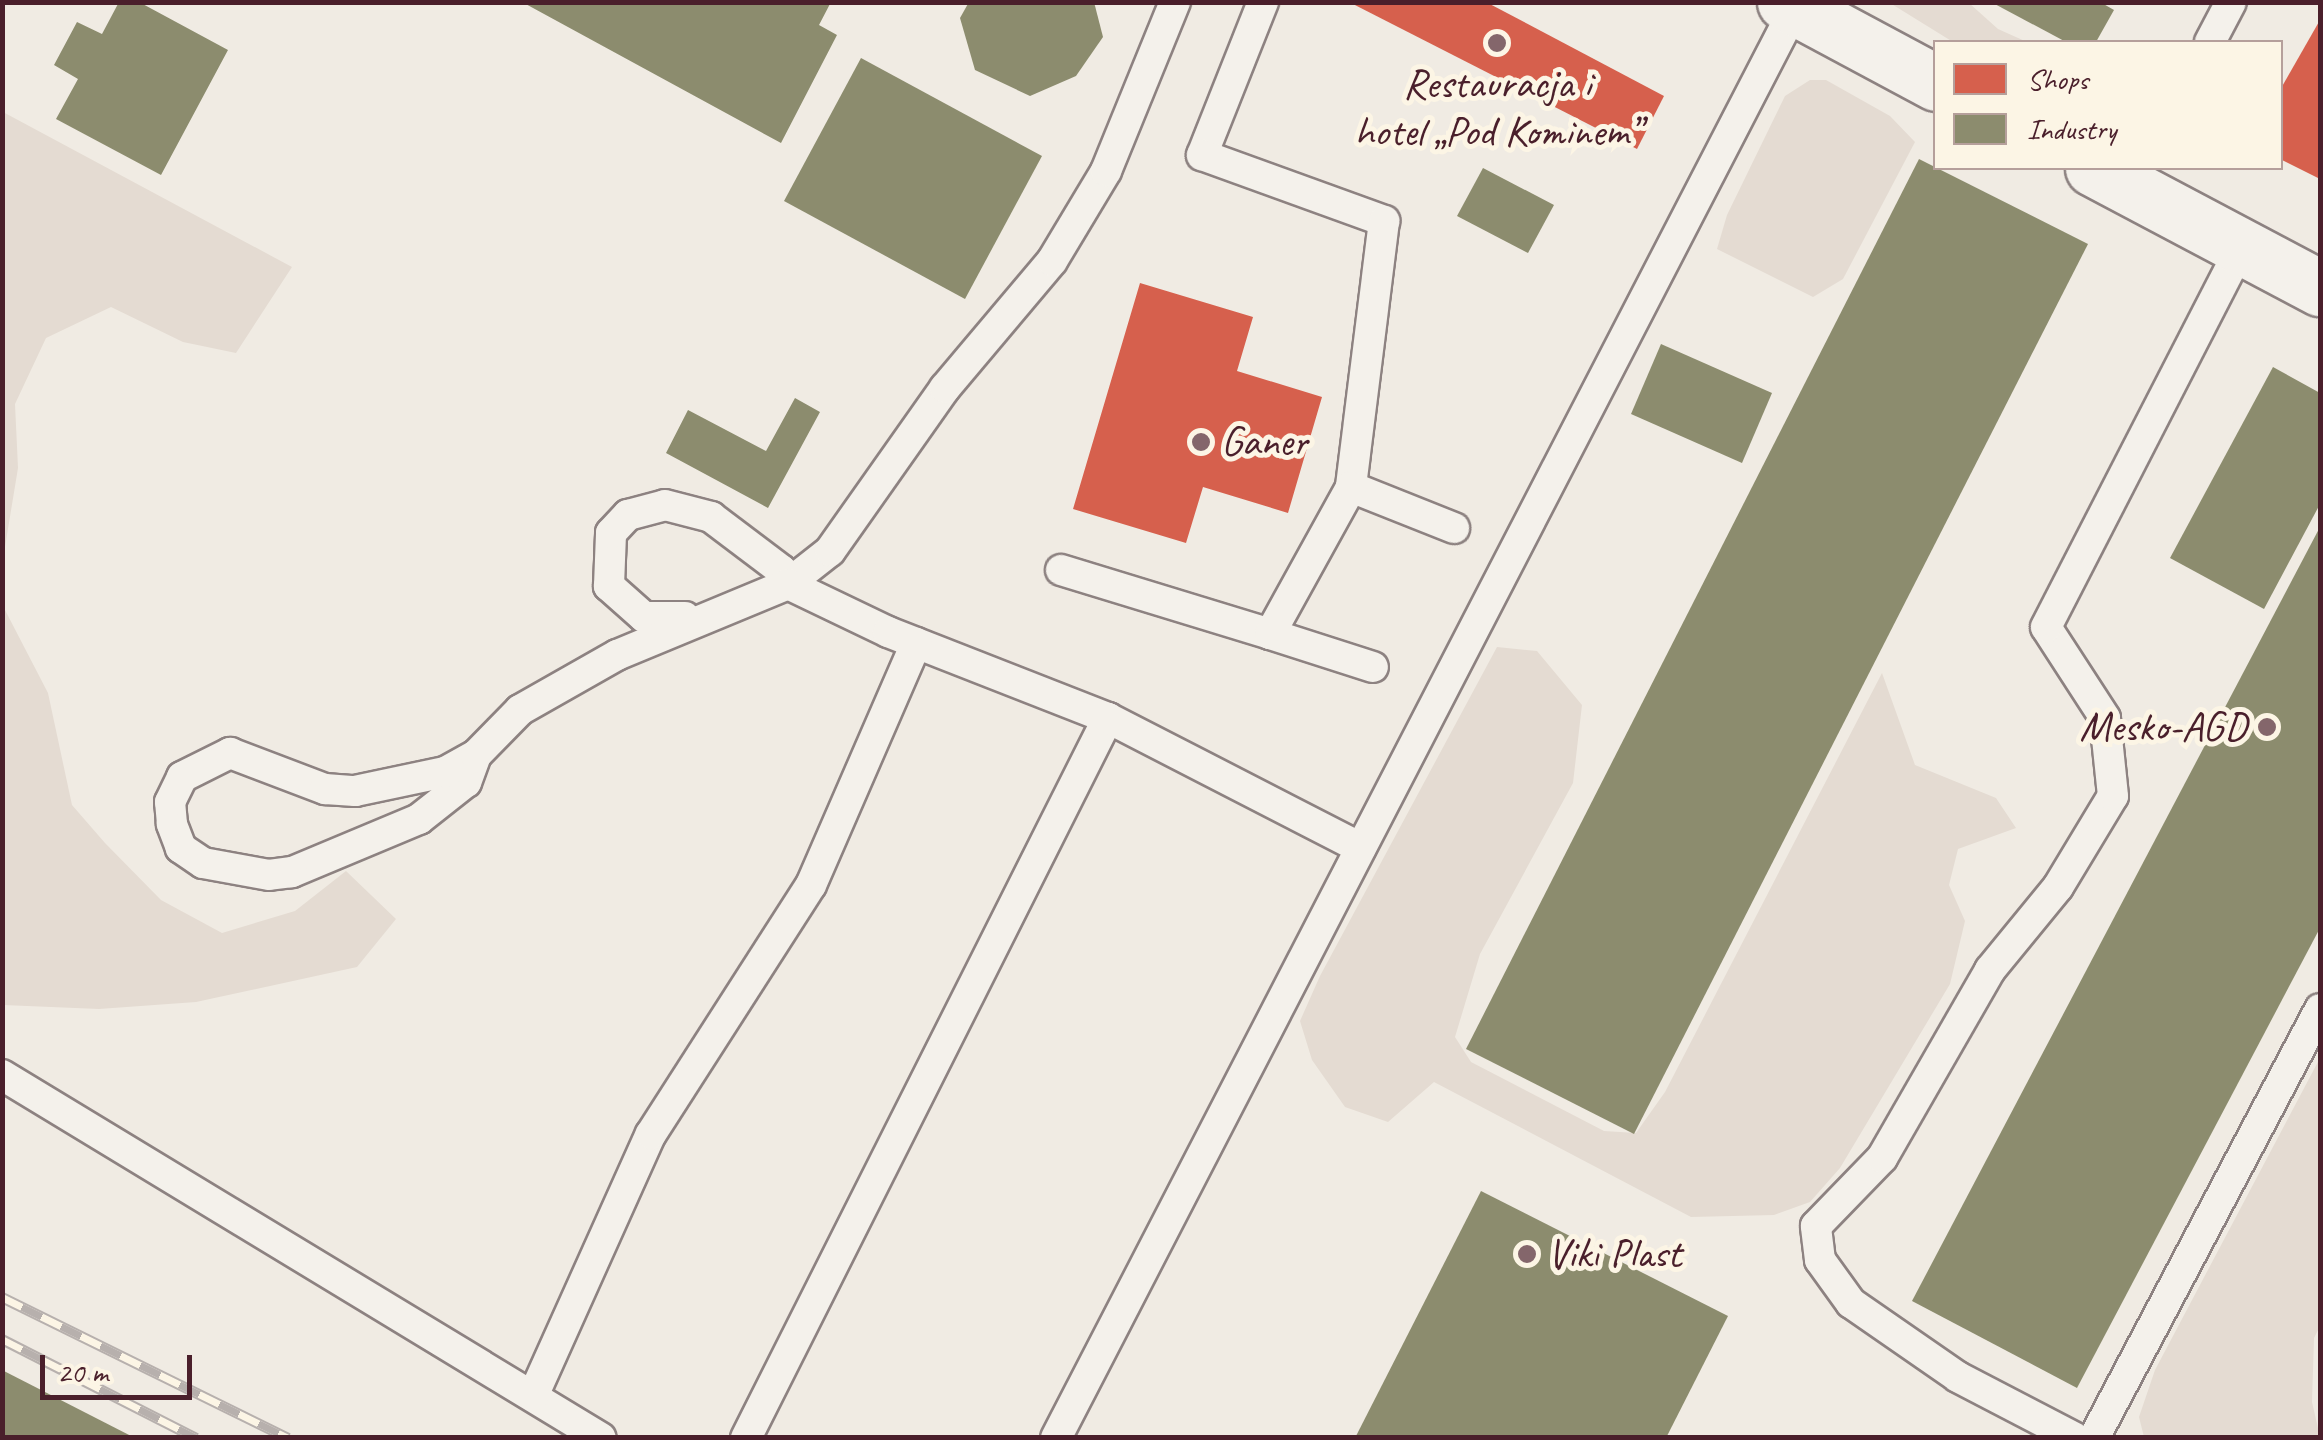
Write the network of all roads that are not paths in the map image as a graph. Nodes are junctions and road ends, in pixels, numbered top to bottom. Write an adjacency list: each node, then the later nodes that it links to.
1 (1175, 2): 13 (lane)
2 (1263, 2): 10 (lane)
3 (2231, 2): 5 (lane)
4 (1790, 5): 6 (street); 20 (lane)
5 (2211, 40)
6 (1933, 81)
7 (2122, 174): 8 (street)
8 (2242, 246): 9 (street); 27 (lane)
9 (2320, 288)
10 (1350, 487): 11 (lane); 15 (lane)
11 (1454, 528)
12 (1060, 570): 15 (lane)
13 (788, 584): 14 (lane); 14 (lane); 16 (lane)
14 (698, 617): 19 (lane)
15 (1270, 634): 17 (lane)
16 (916, 643): 18 (lane); 23 (lane)
17 (1373, 667)
18 (1108, 718): 20 (lane); 25 (lane)
19 (476, 754): 19 (lane)
20 (1361, 848): 26 (lane)
21 (2320, 1009): 28 (lane)
22 (2, 1075): 23 (lane)
23 (532, 1396): 24 (lane)
24 (601, 1438)
25 (746, 1438)
26 (1056, 1438)
27 (2075, 1438)
28 (2094, 1438)

